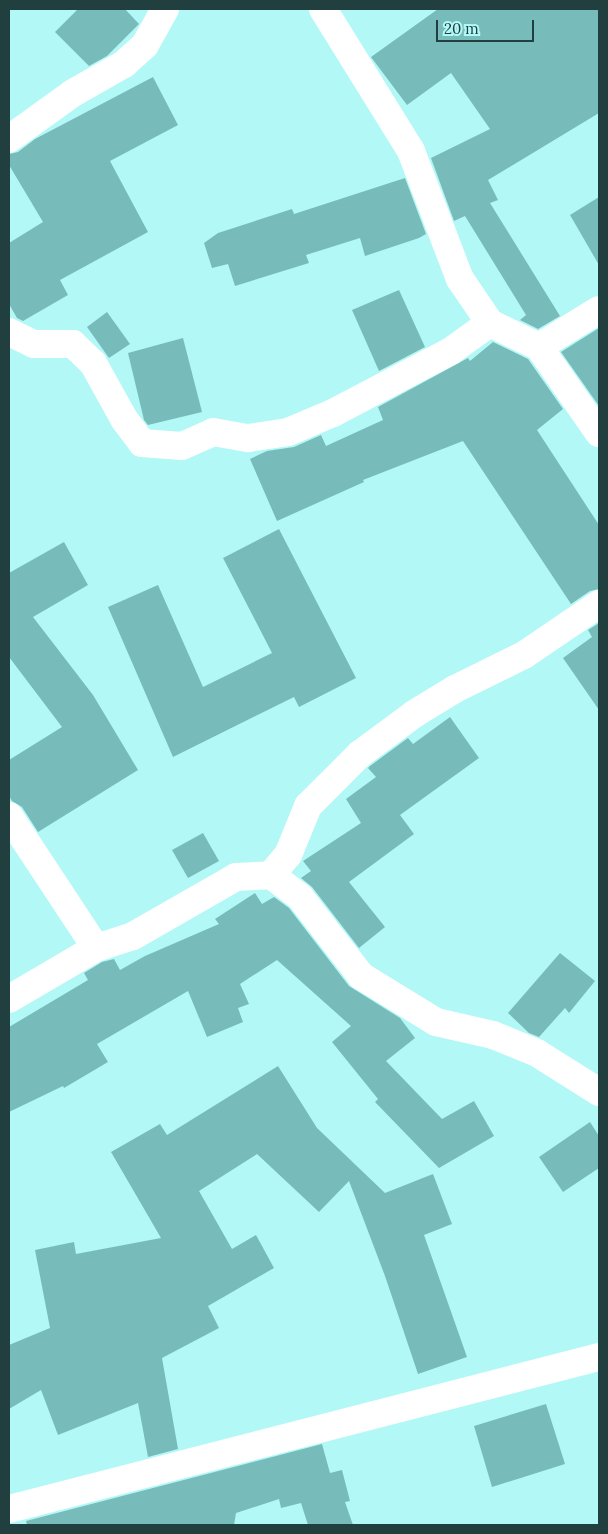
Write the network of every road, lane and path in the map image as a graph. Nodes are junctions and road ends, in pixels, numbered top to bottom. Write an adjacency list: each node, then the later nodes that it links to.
1 (165, 9): 3 (street)
2 (323, 9): 5 (street)
3 (9, 139)
4 (599, 310): 7 (street)
5 (490, 323): 6 (street); 7 (street)
6 (9, 332)
7 (539, 347): 8 (street)
8 (599, 433)
9 (599, 604): 11 (street)
10 (9, 816): 12 (street)
11 (271, 875): 12 (street); 14 (street)
12 (96, 948): 13 (street)
13 (9, 999)
14 (599, 1092)
15 (599, 1357): 16 (street)
16 (9, 1509)

